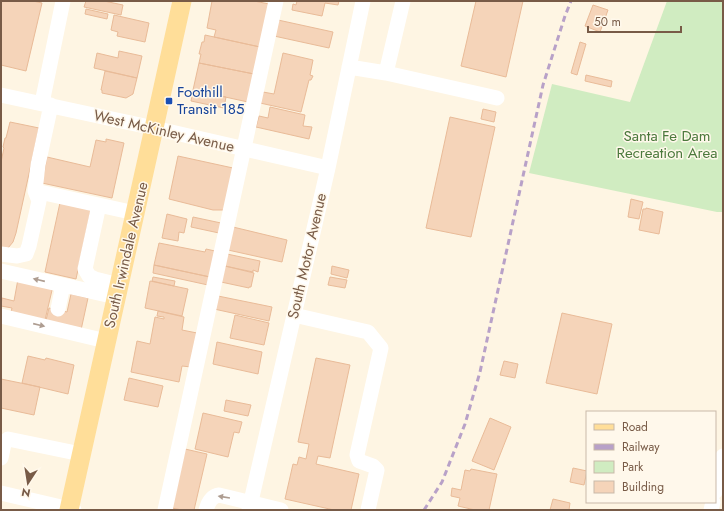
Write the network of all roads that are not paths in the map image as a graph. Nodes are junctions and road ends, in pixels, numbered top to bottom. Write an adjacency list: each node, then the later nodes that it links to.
1 (63, 1): 10 (street)
2 (182, 1): 11 (main road, South Irwindale Avenue)
3 (276, 1): 12 (street)
4 (363, 1): 6 (street, South Motor Avenue)
5 (403, 1): 7 (street)
6 (349, 67): 7 (street); 13 (street, South Motor Avenue)
7 (386, 73): 9 (street)
8 (1, 95): 10 (street, West McKinley Avenue)
9 (497, 98)
10 (46, 104): 11 (street, West McKinley Avenue); 14 (street)
11 (154, 128): 12 (street, West McKinley Avenue); 16 (main road, South Irwindale Avenue)
12 (244, 148): 13 (street, West McKinley Avenue); 32 (street)
13 (328, 168): 22 (street, South Motor Avenue)
14 (35, 191): 15 (street); 17 (street)
15 (99, 205): 16 (street); 20 (street)
16 (135, 213): 20 (main road, South Irwindale Avenue)
17 (1, 254)
18 (1, 271): 19 (street, one-way to 18)
19 (63, 285): 20 (street); 21 (street)
20 (118, 291): 24 (main road, South Irwindale Avenue)
21 (58, 309)
22 (294, 315): 30 (street, South Motor Avenue); 35 (street)
23 (1, 316): 24 (street, one-way to 24)
24 (106, 341): 25 (main road, South Irwindale Avenue)
25 (81, 454): 27 (street); 31 (main road, South Irwindale Avenue)
26 (723, 456): 28 (street)
27 (1, 458)
28 (716, 488)
29 (1, 493): 31 (street)
30 (250, 506): 33 (street, one-way to 33); 34 (street)
31 (70, 510)
32 (165, 510)
33 (206, 510)
34 (281, 510)
35 (368, 510)

